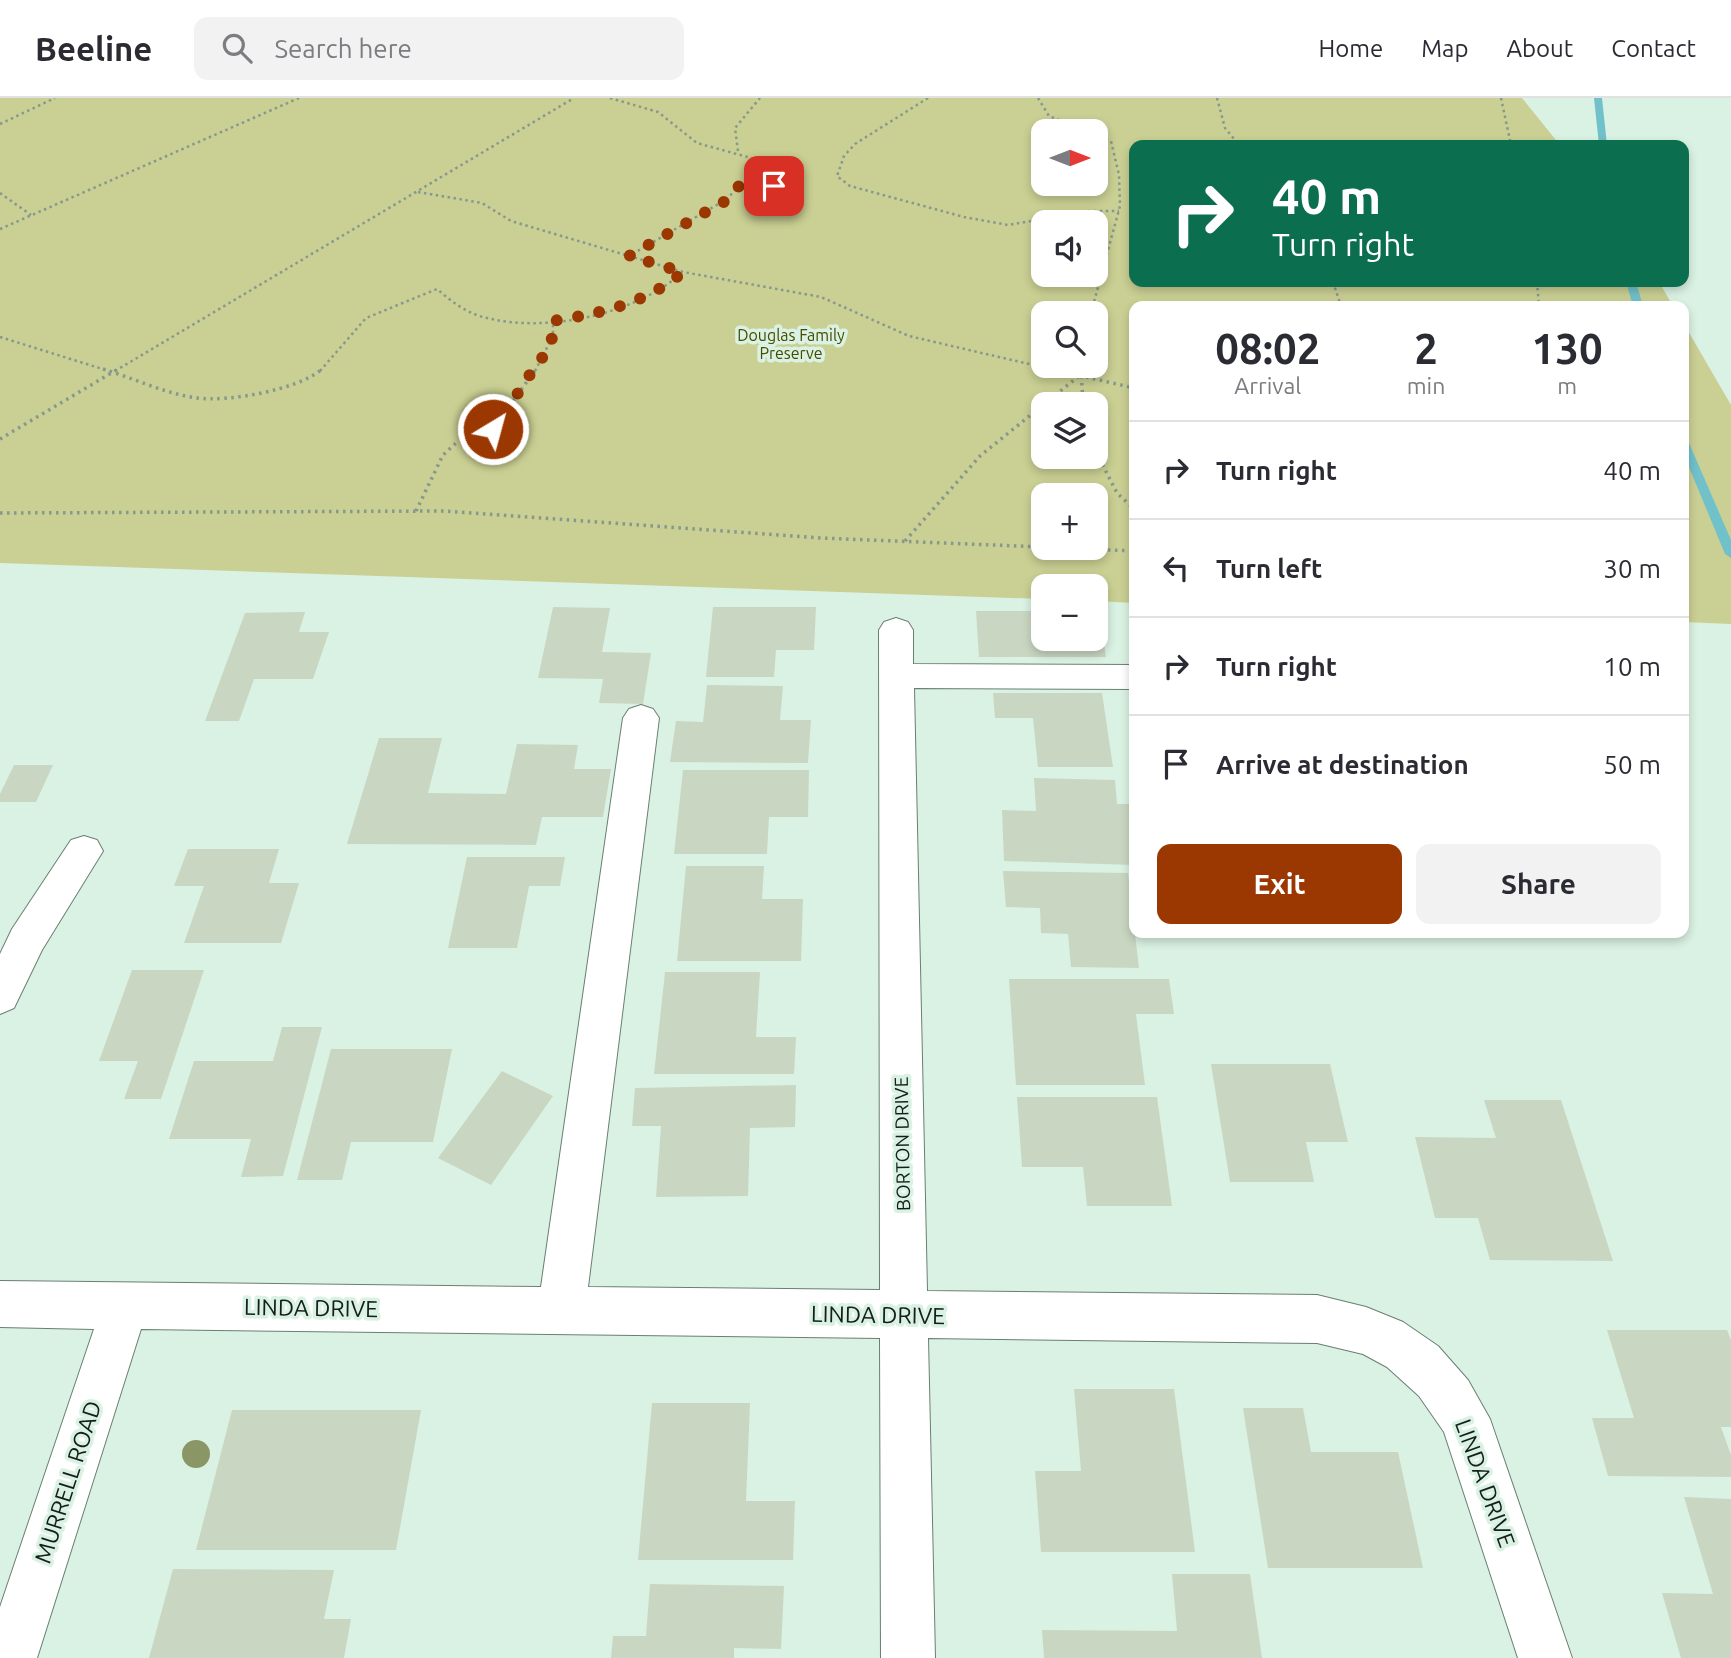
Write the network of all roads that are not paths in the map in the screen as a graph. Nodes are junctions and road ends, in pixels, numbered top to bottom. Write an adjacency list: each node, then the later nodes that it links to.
1 (895, 630): 2 (street, BORTON DRIVE)
2 (896, 676): 3 (street); 10 (street, BORTON DRIVE)
3 (1129, 677)
4 (641, 718): 9 (street)
5 (84, 851): 6 (street)
6 (0, 996)
7 (0, 1304): 8 (street, LINDA DRIVE)
8 (125, 1306): 9 (street, LINDA DRIVE); 11 (street, MURRELL ROAD)
9 (561, 1311): 10 (street, LINDA DRIVE)
10 (904, 1316): 12 (street, BORTON DRIVE); 13 (street, LINDA DRIVE)
11 (10, 1658)
12 (908, 1658)
13 (1545, 1658)

